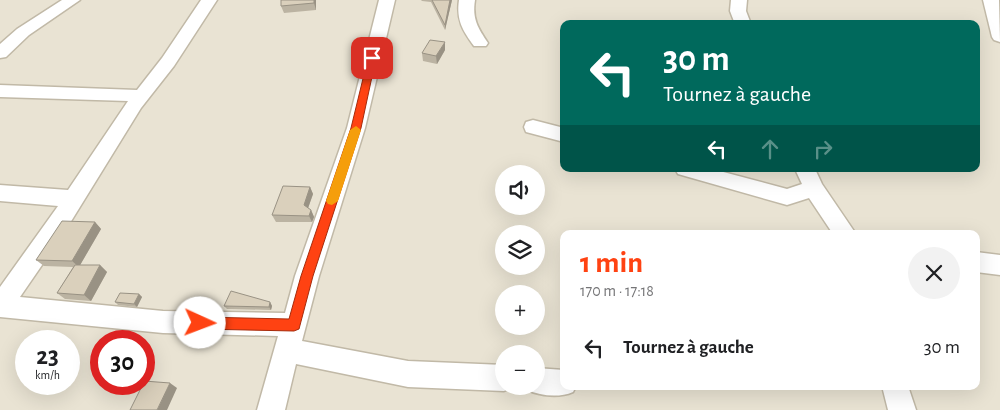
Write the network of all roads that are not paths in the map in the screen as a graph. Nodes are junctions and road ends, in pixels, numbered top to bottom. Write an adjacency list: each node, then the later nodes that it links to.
1 (72, 0): 11 (street)
2 (209, 0): 13 (street)
3 (387, 0): 24 (street)
4 (467, 0): 10 (street)
5 (739, 0): 8 (street)
6 (991, 0): 7 (street); 9 (street)
7 (1000, 3)
8 (741, 20)
9 (1000, 36)
10 (480, 43)
11 (0, 53)
12 (0, 91): 13 (street)
13 (140, 96): 20 (street)
14 (533, 127): 15 (street)
15 (560, 135)
16 (696, 172): 18 (street)
17 (806, 172): 18 (street)
18 (814, 188): 21 (street)
19 (0, 193): 20 (street)
20 (74, 199): 24 (street)
21 (842, 230)
22 (980, 262): 23 (street)
23 (1000, 265)
24 (294, 325): 25 (street)
25 (288, 350): 26 (street); 30 (street)
26 (495, 378)
27 (545, 382): 28 (street)
28 (560, 383)
29 (896, 390): 31 (street)
30 (271, 410)
31 (902, 410)

